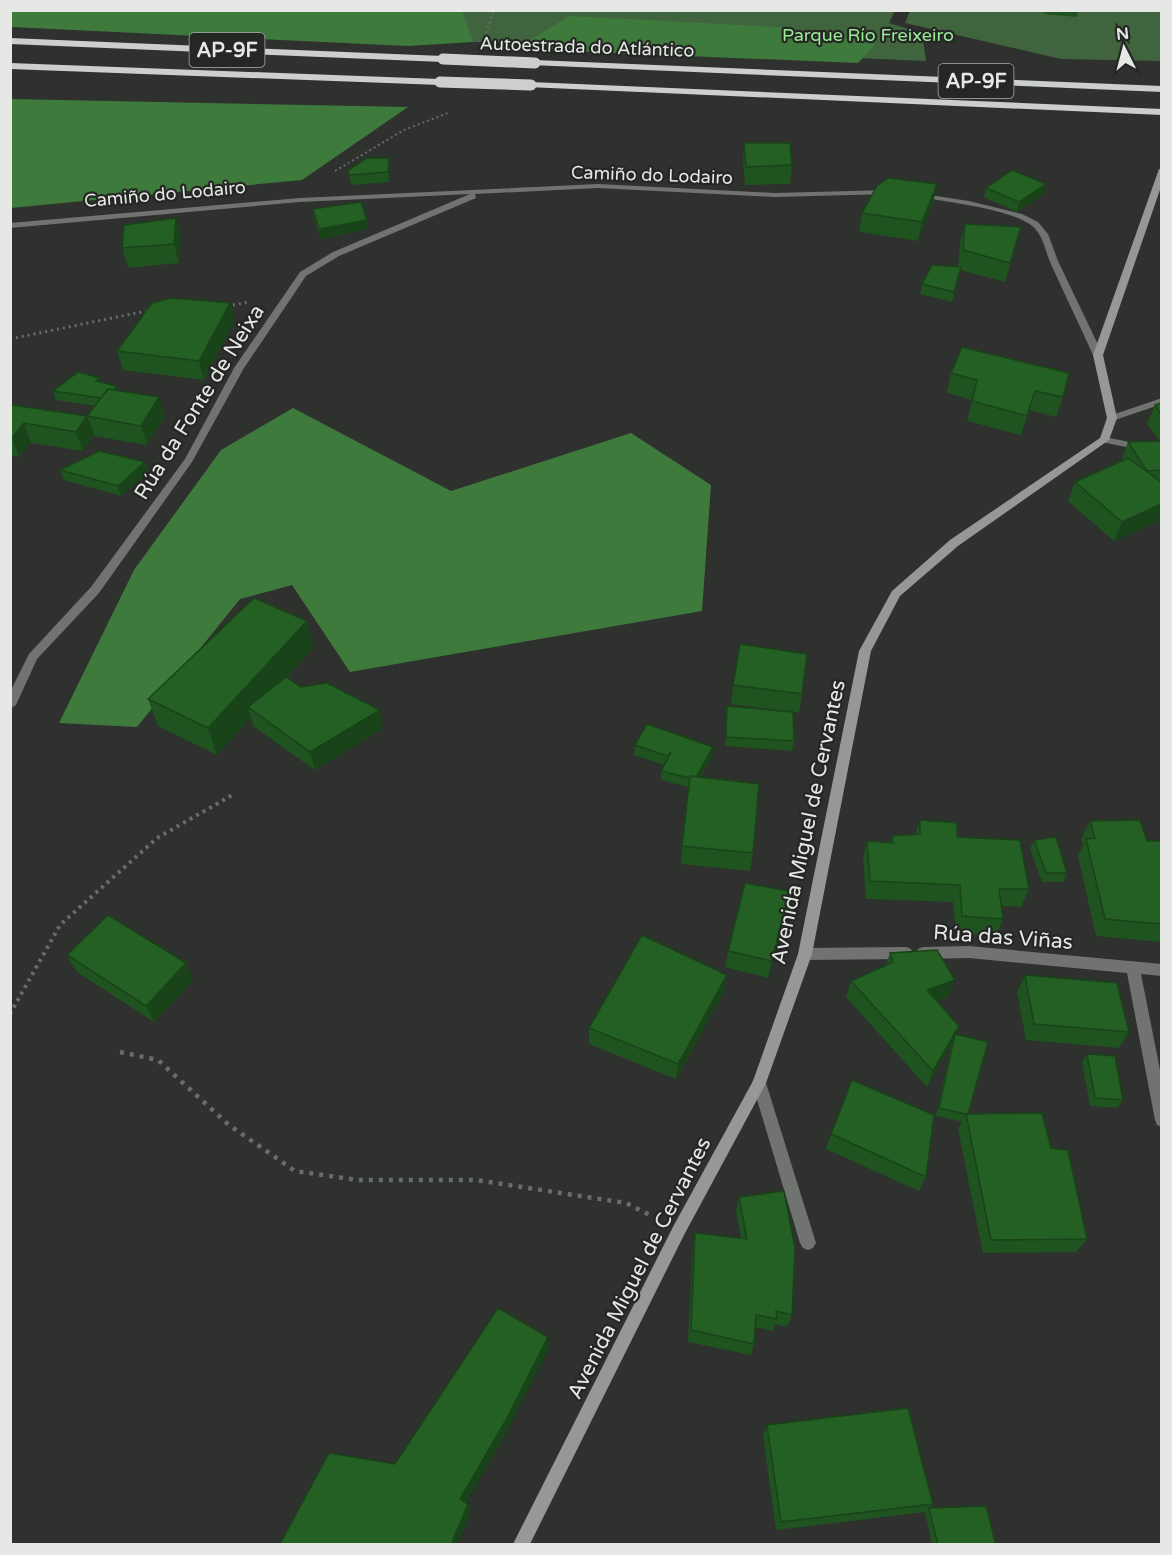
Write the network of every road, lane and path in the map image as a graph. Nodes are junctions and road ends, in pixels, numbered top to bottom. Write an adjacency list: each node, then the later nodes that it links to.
1 (494, 10): 2 (path)
2 (485, 36)
3 (10, 41): 5 (highway, Autoestrada do Atlántico / AP-9F, bridge)
4 (10, 66): 6 (highway, Autoestrada do Atlántico / AP-9F, bridge)
5 (1161, 89)
6 (1161, 112)
7 (449, 113): 12 (path)
8 (1161, 171): 13 (street)
9 (480, 193): 10 (street, Camiño do Lodairo); 12 (street, Camiño do Lodairo); 15 (street, Rúa da Fonte de Neixa)
10 (898, 193)
11 (908, 194): 19 (street)
12 (300, 200): 14 (street, Camiño do Lodairo)
13 (1157, 200): 19 (street)
14 (10, 226)
15 (288, 295): 16 (path); 24 (street, Rúa da Fonte de Neixa)
16 (220, 306)
17 (157, 309): 18 (path)
18 (10, 339)
19 (1098, 355): 21 (street)
20 (1161, 401): 21 (street)
21 (1112, 418): 22 (street)
22 (1104, 440): 23 (street); 26 (street, Avenida Miguel de Cervantes)
23 (1161, 451)
24 (10, 705)
25 (234, 794): 29 (path)
26 (805, 954): 27 (street, Rúa das Viñas); 31 (street, Avenida Miguel de Cervantes)
27 (1133, 967): 28 (street, Rúa das Viñas); 32 (street)
28 (1161, 970)
29 (10, 1014)
30 (120, 1052): 33 (path)
31 (759, 1083): 33 (street, Avenida Miguel de Cervantes); 34 (street)
32 (1161, 1120)
33 (679, 1230): 35 (street, Avenida Miguel de Cervantes)
34 (808, 1243)
35 (521, 1545)

